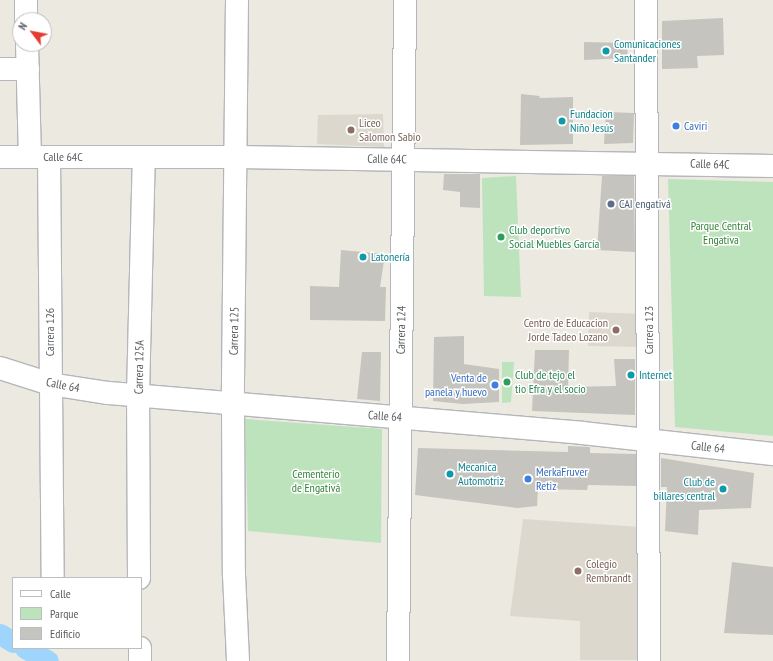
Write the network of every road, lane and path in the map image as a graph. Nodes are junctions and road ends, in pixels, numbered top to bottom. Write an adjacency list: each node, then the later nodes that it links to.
1 (26, 0): 5 (street)
2 (237, 0): 12 (street, Carrera 125)
3 (405, 0): 13 (street, Carrera 124)
4 (646, 0): 14 (street, Carrera 123)
5 (26, 12)
6 (27, 52): 8 (street, Carrera 126)
7 (0, 69): 8 (street)
8 (28, 69): 10 (street, Carrera 126)
9 (0, 157): 10 (street, Calle 64C)
10 (40, 157): 11 (street, Calle 64C); 17 (street, Carrera 126)
11 (144, 157): 12 (street, Calle 64C); 18 (street, Carrera 125A)
12 (237, 157): 13 (street, Calle 64C); 19 (street, Carrera 125)
13 (403, 159): 14 (street, Calle 64C); 20 (street, Carrera 124)
14 (649, 162): 15 (street, Calle 64C); 21 (street, Carrera 123)
15 (773, 166)
16 (0, 368): 17 (street, Calle 64)
17 (50, 384): 18 (street, Calle 64); 23 (street, Carrera 126)
18 (138, 395): 19 (street, Calle 64); 24 (street, Carrera 125A)
19 (233, 405): 20 (street, Calle 64); 27 (street, Carrera 125)
20 (400, 417): 21 (street, Calle 64); 28 (street, Carrera 124)
21 (649, 441): 22 (street, Calle 64); 29 (street, Carrera 123)
22 (773, 454)
23 (53, 577)
24 (139, 577)
25 (140, 649): 26 (street)
26 (140, 661)
27 (238, 661)
28 (398, 661)
29 (649, 661)

